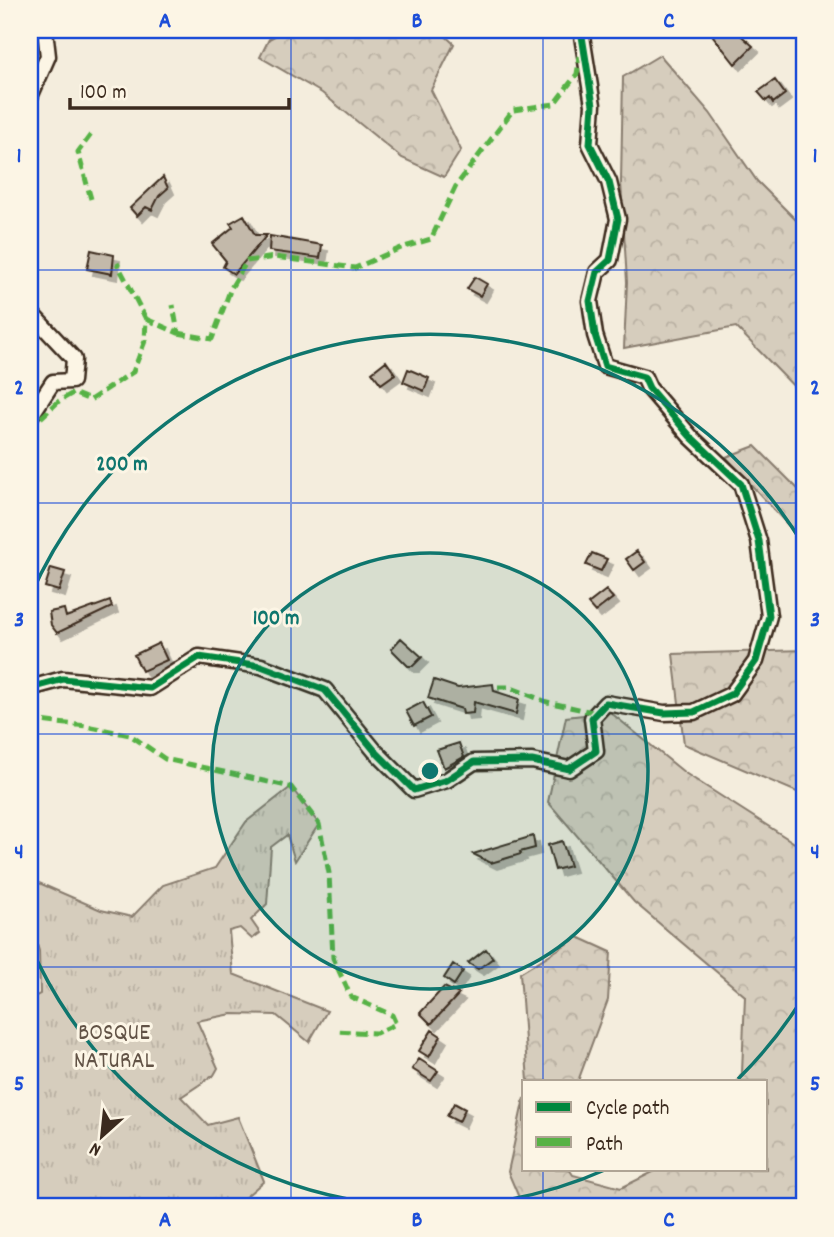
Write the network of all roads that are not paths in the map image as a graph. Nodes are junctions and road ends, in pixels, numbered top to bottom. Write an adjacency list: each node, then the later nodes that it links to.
1 (45, 30): 3 (street)
2 (581, 30): 6 (street)
3 (30, 97)
4 (30, 312): 5 (street)
5 (30, 417)
6 (30, 688)

